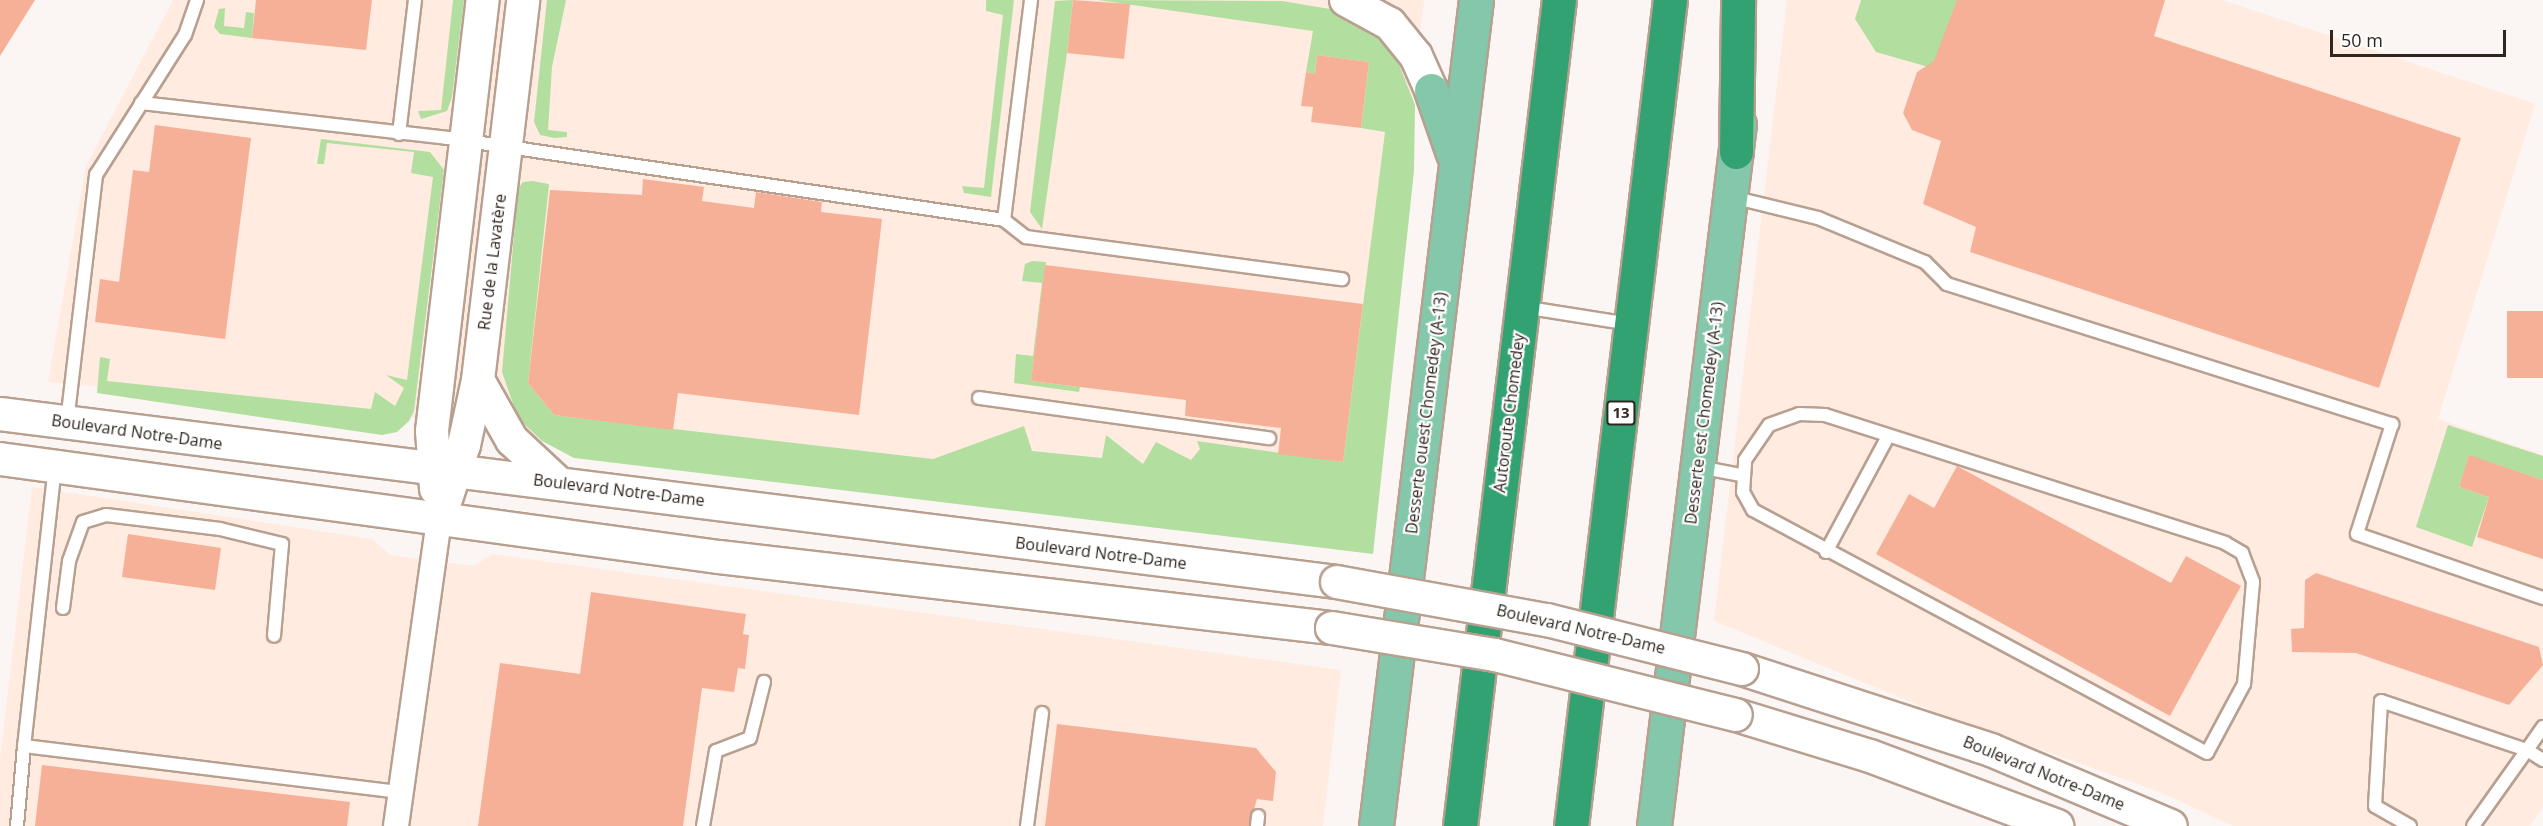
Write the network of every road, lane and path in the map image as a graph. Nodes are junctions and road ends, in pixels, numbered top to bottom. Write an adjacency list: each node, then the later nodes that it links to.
1 (197, 0): 13 (lane)
2 (415, 0): 14 (lane)
3 (483, 0): 15 (street, Rue de la Lavatère)
4 (523, 0): 16 (street, Rue de la Lavatère)
5 (1031, 0): 20 (lane)
6 (1346, 0): 12 (street)
7 (1476, 0): 18 (main road, Desserte ouest Chomedey (A-13))
8 (1559, 0): 22 (highway, Autoroute Chomedey)
9 (1670, 0): 23 (highway, 13)
10 (1738, 0): 17 (highway)
11 (1755, 0): 17 (main road, Desserte est Chomedey (A-13))
12 (1431, 90): 18 (main road)
13 (141, 103): 14 (lane); 27 (lane)
14 (399, 134): 15 (lane)
15 (465, 141): 16 (lane); 33 (street, Rue de la Lavatère)
16 (506, 150): 20 (lane); 24 (street, Rue de la Lavatère)
17 (1736, 152): 19 (main road, Desserte est Chomedey (A-13))
18 (1456, 160): 52 (main road, Desserte ouest Chomedey (A-13))
19 (1731, 196): 32 (main road, Desserte est Chomedey (A-13)); 38 (lane)
20 (1004, 220): 21 (lane)
21 (1342, 279)
22 (1522, 306): 23 (lane); 53 (highway, Autoroute Chomedey)
23 (1631, 324): 54 (highway, 13)
24 (478, 380): 33 (street, Rue de la Lavatère); 35 (street)
25 (979, 398): 28 (lane)
26 (0, 414): 27 (street, Boulevard Notre-Dame)
27 (67, 422): 33 (street, Boulevard Notre-Dame)
28 (1269, 438)
29 (1887, 438): 34 (lane); 37 (lane); 37 (lane)
30 (0, 459): 31 (street)
31 (55, 466): 36 (street); 44 (lane)
32 (1697, 467): 34 (lane); 55 (main road, Desserte est Chomedey (A-13))
33 (445, 471): 35 (street, Boulevard Notre-Dame); 36 (street, Rue de la Lavatère)
34 (1742, 475): 37 (lane)
35 (557, 482): 57 (street, Boulevard Notre-Dame, bridge)
36 (439, 520): 47 (street, Rue de la Lavatère); 56 (street, bridge)
37 (1826, 552)
38 (2543, 598)
39 (63, 608): 40 (lane)
40 (274, 636)
41 (764, 682): 50 (lane)
42 (1042, 713): 51 (lane)
43 (2543, 727): 45 (lane)
44 (24, 746): 47 (lane); 48 (lane)
45 (2527, 750): 46 (lane); 58 (lane); 59 (lane)
46 (2543, 760)
47 (400, 792): 49 (street, Rue de la Lavatère)
48 (17, 826)
49 (396, 826)
50 (703, 826)
51 (1027, 826)
52 (1376, 826)
53 (1460, 826)
54 (1571, 826)
55 (1654, 826)
56 (2057, 826)
57 (2171, 826)
58 (2410, 826)
59 (2473, 826)

